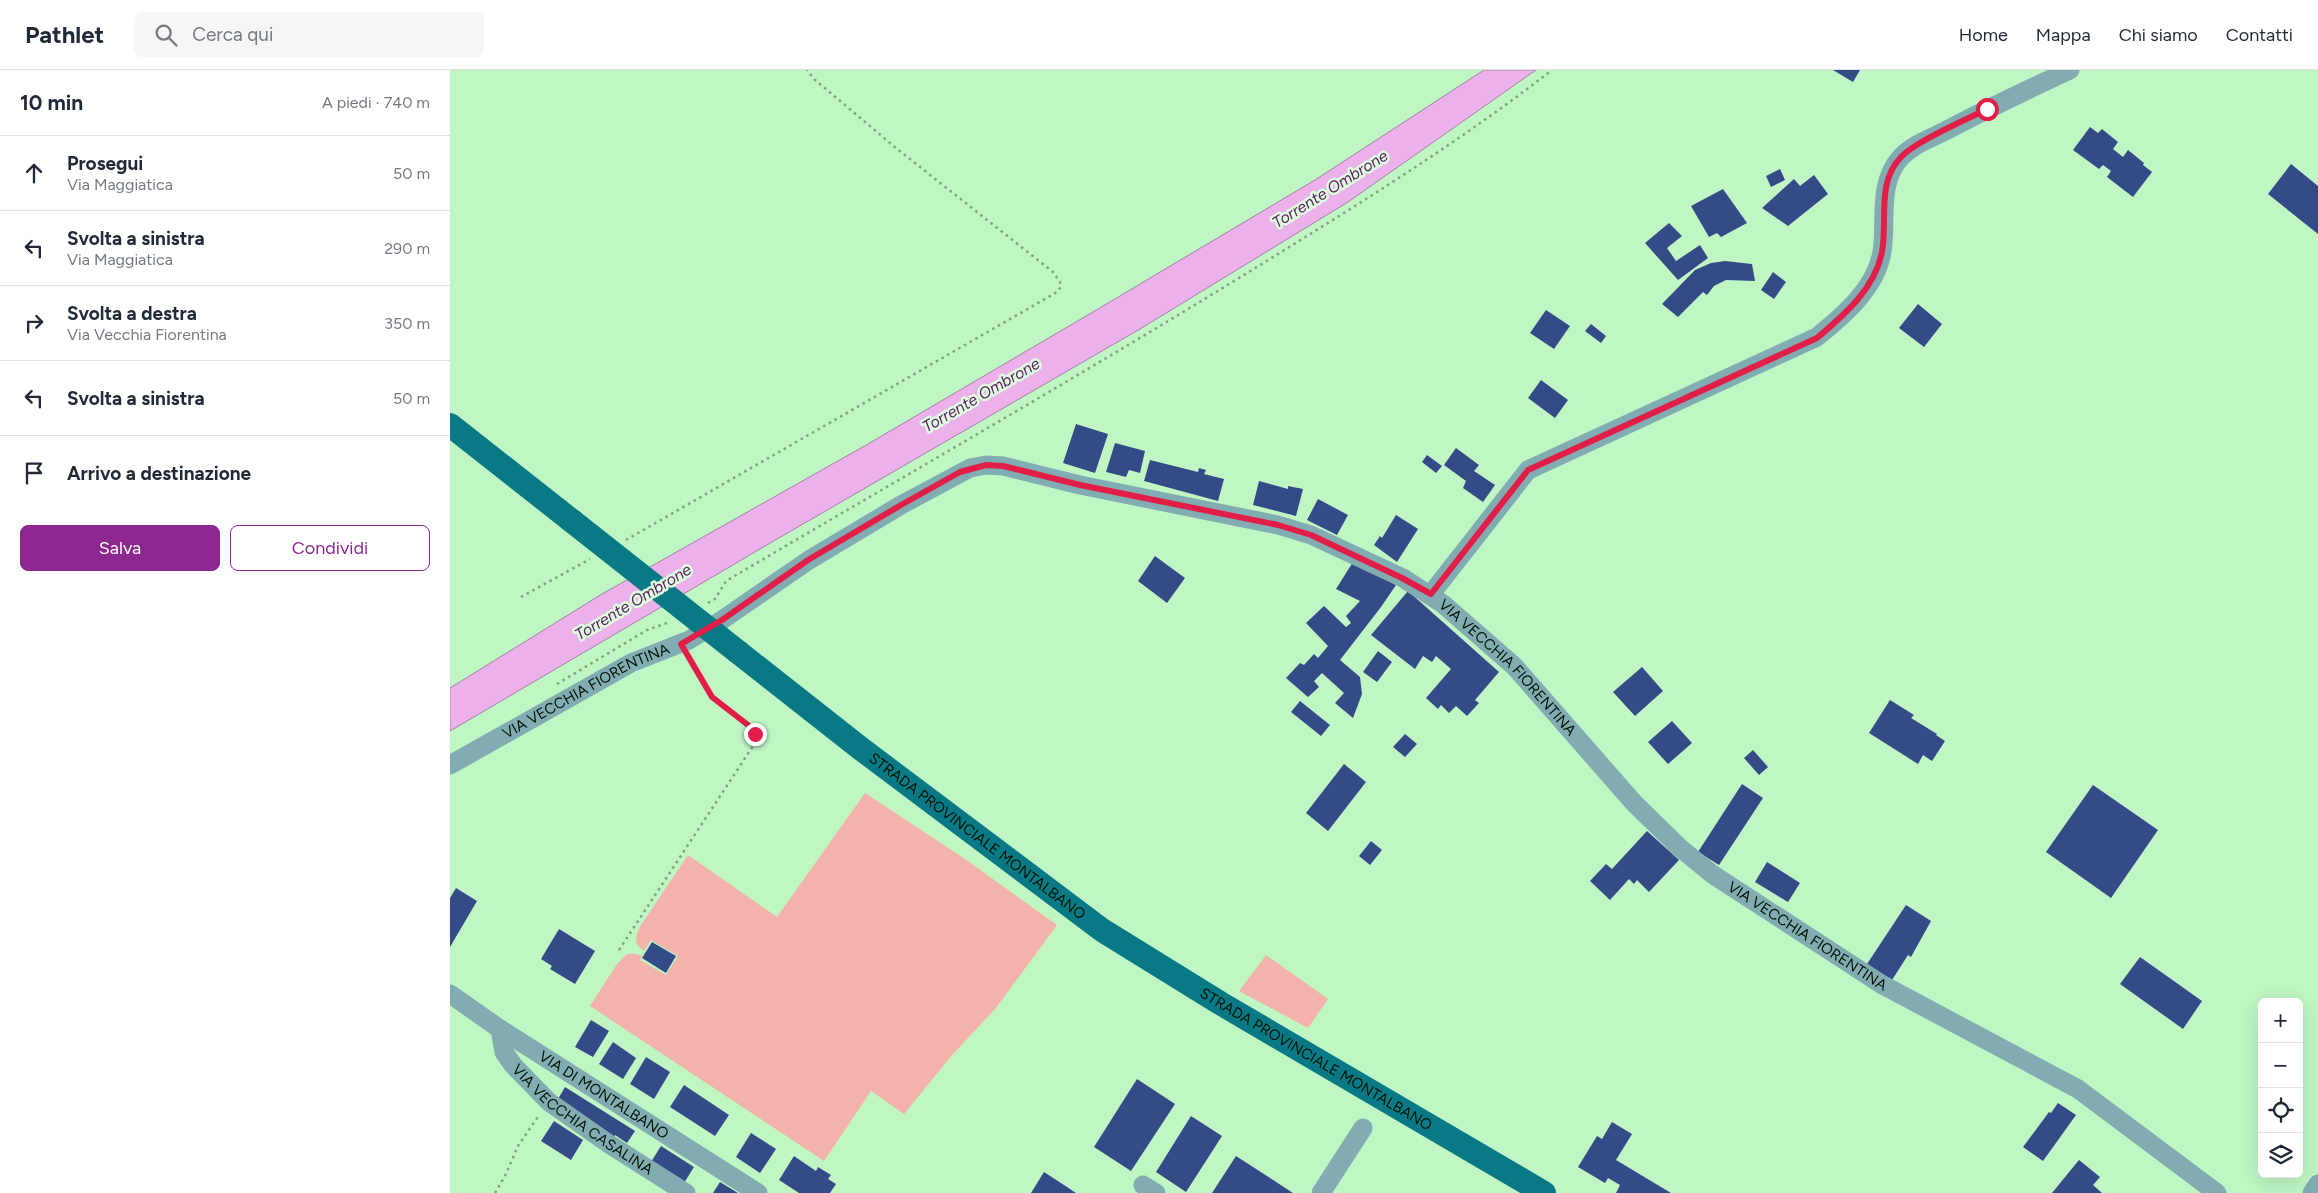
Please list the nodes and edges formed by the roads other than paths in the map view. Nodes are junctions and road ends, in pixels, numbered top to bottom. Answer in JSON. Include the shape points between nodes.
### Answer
{"nodes":[{"id":1,"x":2070,"y":70,"type":"edge"},
{"id":2,"x":450,"y":425,"type":"edge"},
{"id":3,"x":1431,"y":594,"type":"junction"},
{"id":4,"x":450,"y":765,"type":"edge"},
{"id":5,"x":450,"y":994,"type":"edge"},
{"id":6,"x":500,"y":1029,"type":"junction"},
{"id":7,"x":1363,"y":1128,"type":"dead end"},
{"id":8,"x":2318,"y":1184,"type":"edge"},
{"id":9,"x":686,"y":1193,"type":"edge"},
{"id":10,"x":758,"y":1193,"type":"edge"},
{"id":11,"x":1321,"y":1193,"type":"edge"},
{"id":12,"x":1544,"y":1193,"type":"edge"},
{"id":13,"x":2217,"y":1193,"type":"edge"},
{"id":14,"x":2312,"y":1193,"type":"edge"}],
"edges":[{"from":1,"to":3,"type":"street","via":[[1978,114],[1901,157],[1886,187],[1882,253],[1868,287],[1817,338],[1528,470]]},
{"from":2,"to":12,"type":"main road","name":"STRADA PROVINCIALE MONTALBANO","bridge":true,"via":[[860,748],[1102,930]]},
{"from":3,"to":4,"type":"street","name":"VIA VECCHIA FIORENTINA","via":[[1311,535],[1278,525],[986,465],[960,472],[901,505],[808,560],[722,620],[681,644],[631,663]]},
{"from":3,"to":13,"type":"street","name":"VIA VECCHIA FIORENTINA","via":[[1514,666],[1634,803],[1678,847],[1712,874],[1881,984],[2078,1089]]},
{"from":5,"to":6,"type":"street","name":"VIA DI MONTALBANO"},
{"from":6,"to":9,"type":"street","name":"VIA VECCHIA CASALINA","via":[[504,1052],[549,1102]]},
{"from":6,"to":10,"type":"street","name":"VIA DI MONTALBANO"},
{"from":7,"to":11,"type":"street"},
{"from":8,"to":14,"type":"street"}]}
